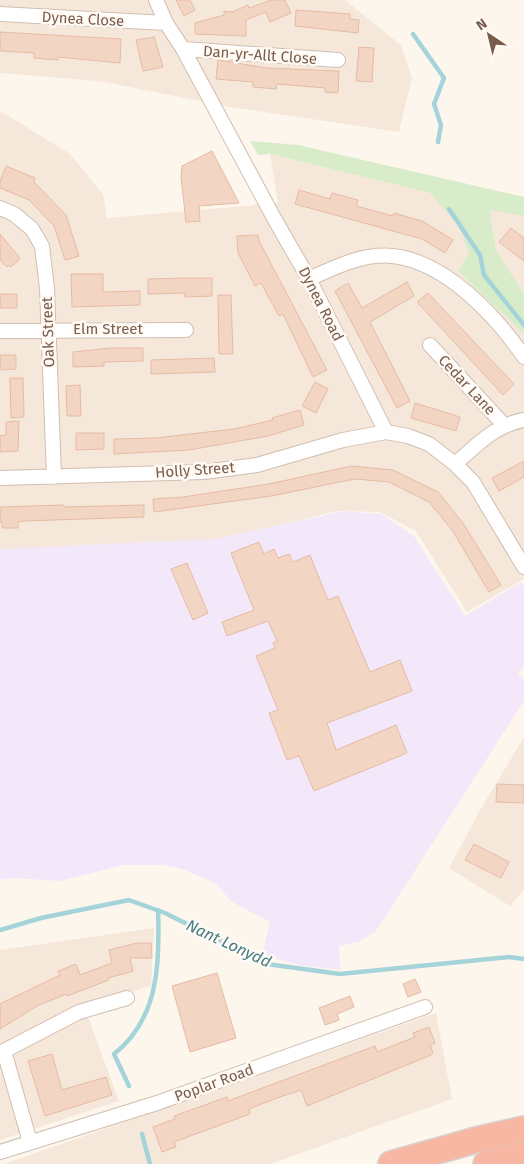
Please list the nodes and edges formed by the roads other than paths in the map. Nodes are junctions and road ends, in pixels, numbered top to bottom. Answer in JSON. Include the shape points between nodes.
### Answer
{"nodes":[{"id":1,"x":156,"y":0,"type":"edge"},
{"id":2,"x":0,"y":14,"type":"edge"},
{"id":3,"x":166,"y":23,"type":"junction"},
{"id":4,"x":183,"y":49,"type":"junction"},
{"id":5,"x":338,"y":60,"type":"dead end"},
{"id":6,"x":0,"y":208,"type":"edge"},
{"id":7,"x":309,"y":279,"type":"junction"},
{"id":8,"x":47,"y":329,"type":"junction"},
{"id":9,"x":186,"y":330,"type":"dead end"},
{"id":10,"x":0,"y":331,"type":"edge"},
{"id":11,"x":430,"y":345,"type":"dead end"},
{"id":12,"x":524,"y":357,"type":"edge"},
{"id":13,"x":524,"y":420,"type":"edge"},
{"id":14,"x":504,"y":426,"type":"junction"},
{"id":15,"x":386,"y":432,"type":"junction"},
{"id":16,"x":456,"y":464,"type":"junction"},
{"id":17,"x":54,"y":477,"type":"junction"},
{"id":18,"x":0,"y":478,"type":"edge"},
{"id":19,"x":524,"y":567,"type":"edge"},
{"id":20,"x":128,"y":998,"type":"dead end"},
{"id":21,"x":426,"y":1007,"type":"dead end"},
{"id":22,"x":2,"y":1052,"type":"edge"},
{"id":23,"x":524,"y":1129,"type":"edge"},
{"id":24,"x":30,"y":1142,"type":"junction"},
{"id":25,"x":0,"y":1152,"type":"edge"},
{"id":26,"x":524,"y":1155,"type":"edge"},
{"id":27,"x":391,"y":1164,"type":"edge"},
{"id":28,"x":486,"y":1164,"type":"edge"}],
"edges":[{"from":1,"to":3,"type":"street","name":"Dynea Road"},
{"from":2,"to":3,"type":"street","name":"Dynea Close"},
{"from":3,"to":4,"type":"street","name":"Dynea Road"},
{"from":4,"to":5,"type":"street","name":"Dan-yr-Allt Close"},
{"from":4,"to":7,"type":"street","name":"Dynea Road"},
{"from":6,"to":8,"type":"street","name":"Oak Street","via":[[14,214],[32,229],[42,246],[46,270]]},
{"from":7,"to":12,"type":"street","via":[[341,264],[368,258],[393,256],[417,263],[462,288]]},
{"from":7,"to":15,"type":"street","name":"Dynea Road"},
{"from":8,"to":9,"type":"street","name":"Elm Street"},
{"from":8,"to":10,"type":"street","name":"Elm Street"},
{"from":8,"to":17,"type":"street","name":"Oak Street"},
{"from":11,"to":14,"type":"street","name":"Cedar Lane"},
{"from":13,"to":14,"type":"street"},
{"from":14,"to":16,"type":"street","via":[[490,432]]},
{"from":15,"to":16,"type":"street","via":[[429,444]]},
{"from":15,"to":17,"type":"street","name":"Holly Street","via":[[343,440],[257,464],[204,472]]},
{"from":16,"to":19,"type":"street","via":[[473,482]]},
{"from":17,"to":18,"type":"street","name":"Holly Street"},
{"from":20,"to":22,"type":"street","via":[[79,1012]]},
{"from":21,"to":24,"type":"street","name":"Poplar Road","via":[[157,1103]]},
{"from":22,"to":24,"type":"street"},
{"from":23,"to":27,"type":"highway"},
{"from":24,"to":25,"type":"street","name":"Poplar Road"},
{"from":26,"to":28,"type":"highway"}]}
